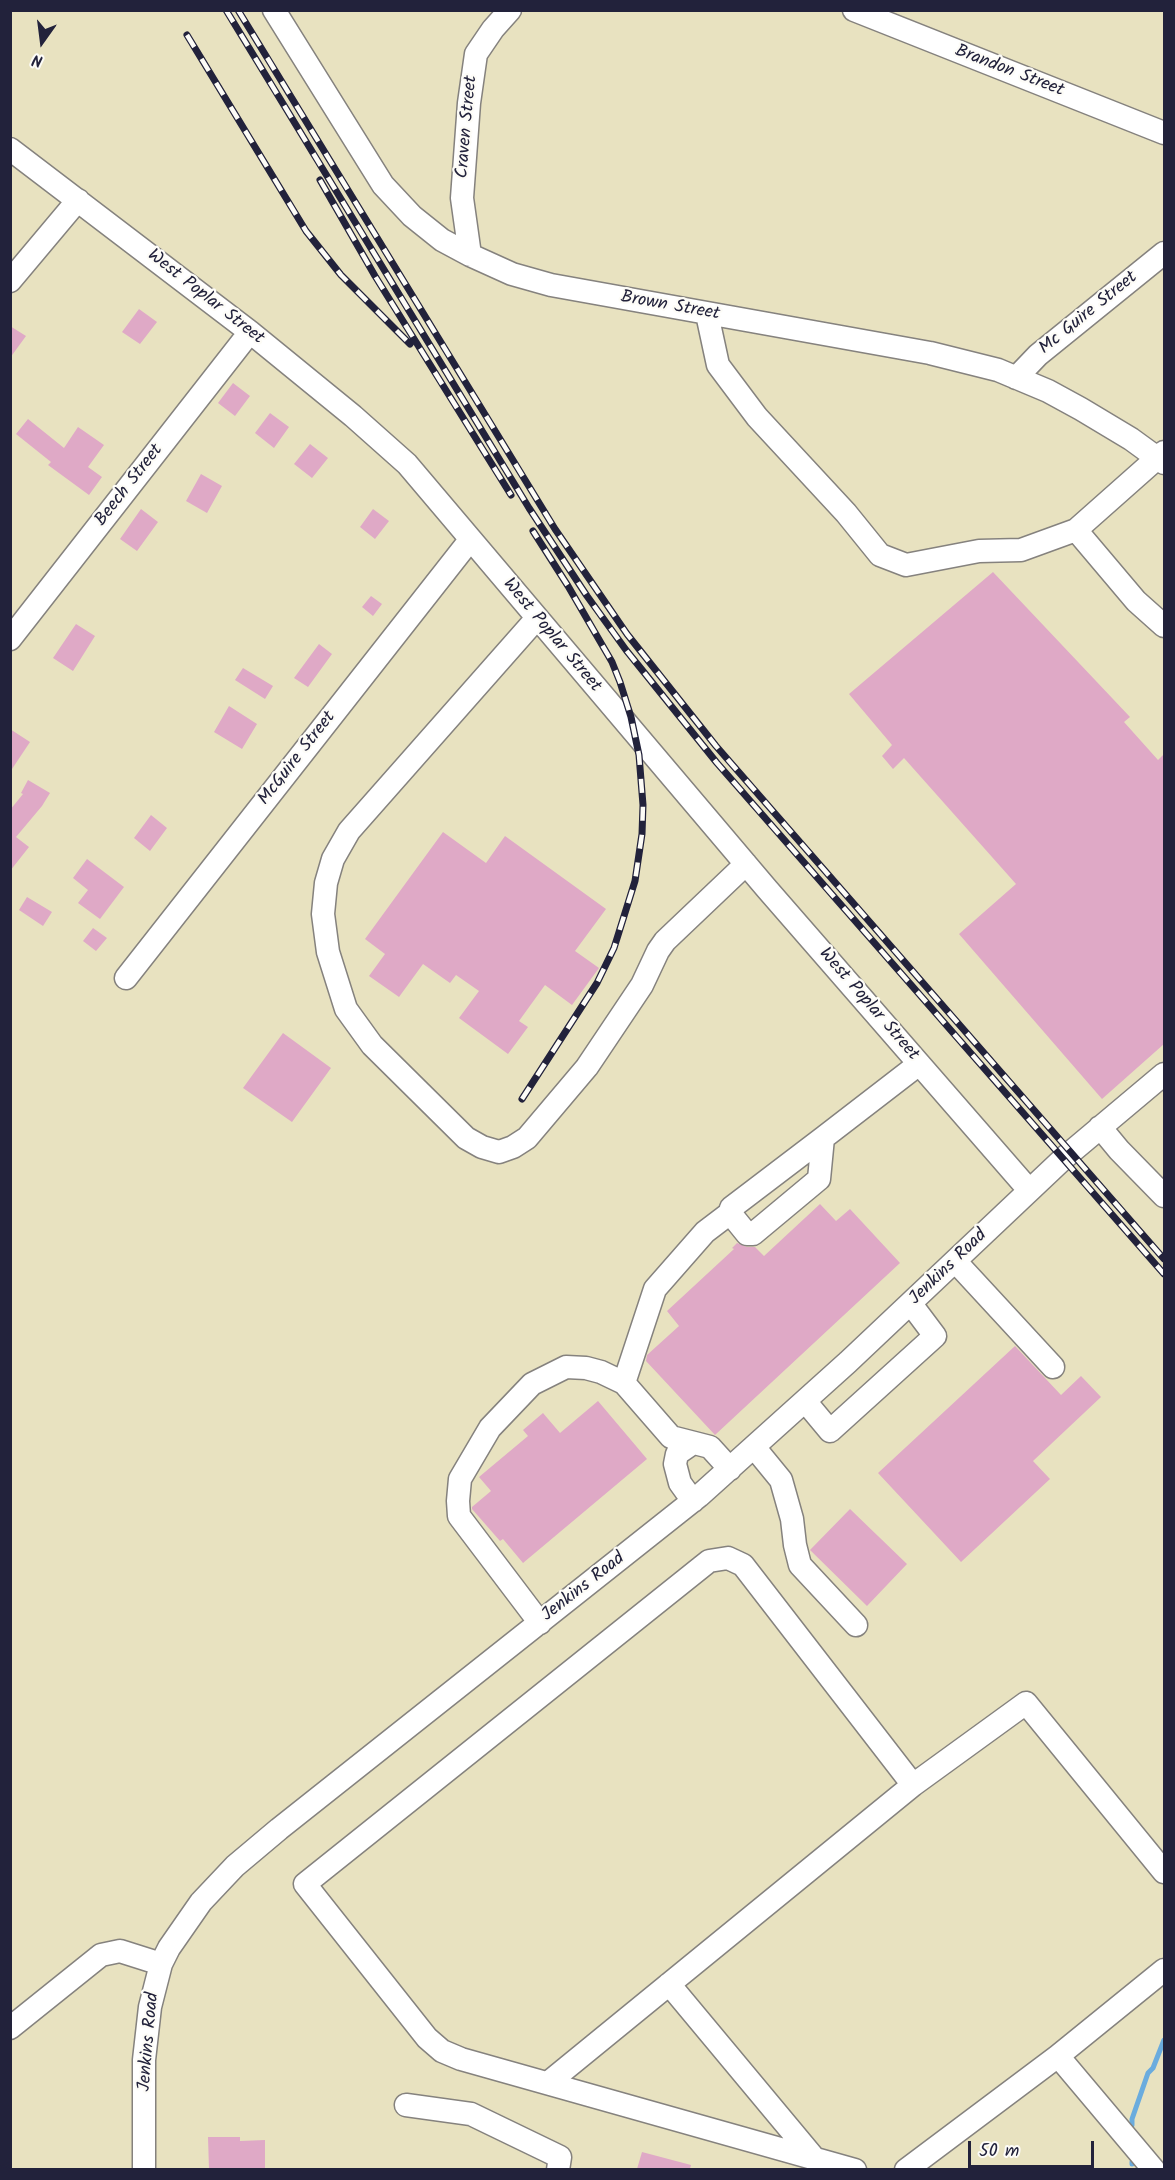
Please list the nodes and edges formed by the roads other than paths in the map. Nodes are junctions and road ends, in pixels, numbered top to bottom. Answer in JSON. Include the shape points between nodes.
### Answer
{"nodes":[{"id":1,"x":274,"y":10,"type":"edge"},
{"id":2,"x":510,"y":10,"type":"edge"},
{"id":3,"x":854,"y":10,"type":"edge"},
{"id":4,"x":1164,"y":133,"type":"edge"},
{"id":5,"x":10,"y":149,"type":"edge"},
{"id":6,"x":78,"y":200,"type":"junction"},
{"id":7,"x":1164,"y":253,"type":"edge"},
{"id":8,"x":470,"y":255,"type":"junction"},
{"id":9,"x":10,"y":281,"type":"edge"},
{"id":10,"x":707,"y":314,"type":"junction"},
{"id":11,"x":250,"y":332,"type":"junction"},
{"id":12,"x":1016,"y":378,"type":"junction"},
{"id":13,"x":1162,"y":457,"type":"edge"},
{"id":14,"x":1076,"y":530,"type":"junction"},
{"id":15,"x":470,"y":540,"type":"junction"},
{"id":16,"x":537,"y":618,"type":"junction"},
{"id":17,"x":1164,"y":626,"type":"edge"},
{"id":18,"x":10,"y":639,"type":"edge"},
{"id":19,"x":746,"y":864,"type":"junction"},
{"id":20,"x":126,"y":978,"type":"dead end"},
{"id":21,"x":919,"y":1064,"type":"junction"},
{"id":22,"x":1164,"y":1074,"type":"edge"},
{"id":23,"x":1101,"y":1127,"type":"junction"},
{"id":24,"x":823,"y":1138,"type":"junction"},
{"id":25,"x":1029,"y":1190,"type":"junction"},
{"id":26,"x":1164,"y":1196,"type":"edge"},
{"id":27,"x":730,"y":1213,"type":"junction"},
{"id":28,"x":956,"y":1262,"type":"junction"},
{"id":29,"x":911,"y":1304,"type":"junction"},
{"id":30,"x":1053,"y":1367,"type":"dead end"},
{"id":31,"x":624,"y":1383,"type":"junction"},
{"id":32,"x":805,"y":1401,"type":"junction"},
{"id":33,"x":693,"y":1443,"type":"junction"},
{"id":34,"x":754,"y":1447,"type":"junction"},
{"id":35,"x":730,"y":1469,"type":"junction"},
{"id":36,"x":693,"y":1500,"type":"junction"},
{"id":37,"x":540,"y":1623,"type":"junction"},
{"id":38,"x":856,"y":1625,"type":"dead end"},
{"id":39,"x":913,"y":1785,"type":"junction"},
{"id":40,"x":1164,"y":1872,"type":"edge"},
{"id":41,"x":161,"y":1964,"type":"junction"},
{"id":42,"x":1164,"y":1970,"type":"edge"},
{"id":43,"x":669,"y":1984,"type":"junction"},
{"id":44,"x":10,"y":2028,"type":"edge"},
{"id":45,"x":1058,"y":2056,"type":"junction"},
{"id":46,"x":548,"y":2083,"type":"junction"},
{"id":47,"x":406,"y":2105,"type":"dead end"},
{"id":48,"x":814,"y":2158,"type":"junction"},
{"id":49,"x":1145,"y":2166,"type":"edge"},
{"id":50,"x":144,"y":2169,"type":"edge"},
{"id":51,"x":558,"y":2169,"type":"edge"},
{"id":52,"x":855,"y":2169,"type":"edge"},
{"id":53,"x":906,"y":2169,"type":"edge"}],
"edges":[{"from":1,"to":8,"type":"street","name":"Brown Street","via":[[383,185],[412,216],[442,240]]},
{"from":2,"to":8,"type":"street","name":"Craven Street","via":[[476,54],[462,198]]},
{"from":3,"to":4,"type":"street","name":"Brandon Street"},
{"from":5,"to":6,"type":"street","name":"West Poplar Street"},
{"from":6,"to":9,"type":"street"},
{"from":6,"to":11,"type":"street","name":"West Poplar Street"},
{"from":7,"to":12,"type":"street","name":"Mc Guire Street","via":[[1038,355]]},
{"from":8,"to":10,"type":"street","name":"Brown Street","via":[[512,274],[551,285]]},
{"from":10,"to":12,"type":"street","name":"Brown Street","via":[[930,353]]},
{"from":10,"to":14,"type":"street","via":[[718,364],[757,417],[880,555],[906,565],[979,551],[1021,550]]},
{"from":11,"to":15,"type":"street","name":"West Poplar Street","via":[[407,464]]},
{"from":11,"to":18,"type":"street","name":"Beech Street"},
{"from":12,"to":13,"type":"street","name":"Brown Street","via":[[1081,409]]},
{"from":13,"to":14,"type":"street"},
{"from":14,"to":17,"type":"street","via":[[1136,601]]},
{"from":15,"to":16,"type":"street","name":"West Poplar Street"},
{"from":15,"to":20,"type":"street","name":"McGuire Street"},
{"from":16,"to":19,"type":"street","name":"West Poplar Street"},
{"from":16,"to":19,"type":"street","via":[[349,831],[333,860],[323,914],[328,952],[346,1009],[372,1045],[466,1138],[499,1152],[513,1147],[527,1138],[587,1067],[642,985],[665,941]]},
{"from":19,"to":21,"type":"street","name":"West Poplar Street"},
{"from":21,"to":24,"type":"street"},
{"from":21,"to":25,"type":"street","name":"West Poplar Street"},
{"from":22,"to":23,"type":"street","name":"Jenkins Road"},
{"from":23,"to":25,"type":"street","name":"Jenkins Road"},
{"from":23,"to":26,"type":"street"},
{"from":24,"to":27,"type":"street","via":[[731,1208]]},
{"from":24,"to":27,"type":"street","via":[[819,1179],[753,1234],[747,1233]]},
{"from":25,"to":28,"type":"street","name":"Jenkins Road"},
{"from":27,"to":31,"type":"street","via":[[705,1232],[655,1289]]},
{"from":28,"to":29,"type":"street","name":"Jenkins Road"},
{"from":28,"to":30,"type":"street"},
{"from":29,"to":32,"type":"street","name":"Jenkins Road"},
{"from":29,"to":32,"type":"street","via":[[935,1336],[830,1431]]},
{"from":31,"to":33,"type":"street","via":[[671,1437]]},
{"from":31,"to":37,"type":"street","via":[[601,1372],[566,1367],[532,1384],[490,1428],[460,1479],[459,1516]]},
{"from":32,"to":34,"type":"street","name":"Jenkins Road"},
{"from":33,"to":35,"type":"street","via":[[710,1447]]},
{"from":33,"to":36,"type":"street","via":[[678,1454],[675,1464],[680,1483]]},
{"from":34,"to":35,"type":"street","name":"Jenkins Road"},
{"from":34,"to":38,"type":"street","via":[[781,1480],[800,1565]]},
{"from":35,"to":36,"type":"street","name":"Jenkins Road"},
{"from":36,"to":37,"type":"street","name":"Jenkins Road"},
{"from":37,"to":41,"type":"street","name":"Jenkins Road","via":[[254,1849],[201,1902]]},
{"from":39,"to":40,"type":"street","via":[[1026,1703]]},
{"from":39,"to":43,"type":"street"},
{"from":39,"to":46,"type":"street","via":[[743,1566],[728,1558],[709,1562],[305,1884],[427,2038],[442,2051]]},
{"from":41,"to":44,"type":"street","via":[[120,1951],[101,1955]]},
{"from":41,"to":50,"type":"street","name":"Jenkins Road","via":[[150,2007],[144,2060]]},
{"from":42,"to":45,"type":"street"},
{"from":43,"to":46,"type":"street"},
{"from":43,"to":48,"type":"street"},
{"from":45,"to":49,"type":"street"},
{"from":45,"to":53,"type":"street"},
{"from":46,"to":48,"type":"street"},
{"from":47,"to":51,"type":"street","via":[[471,2114],[560,2157]]},
{"from":48,"to":52,"type":"street"}]}
